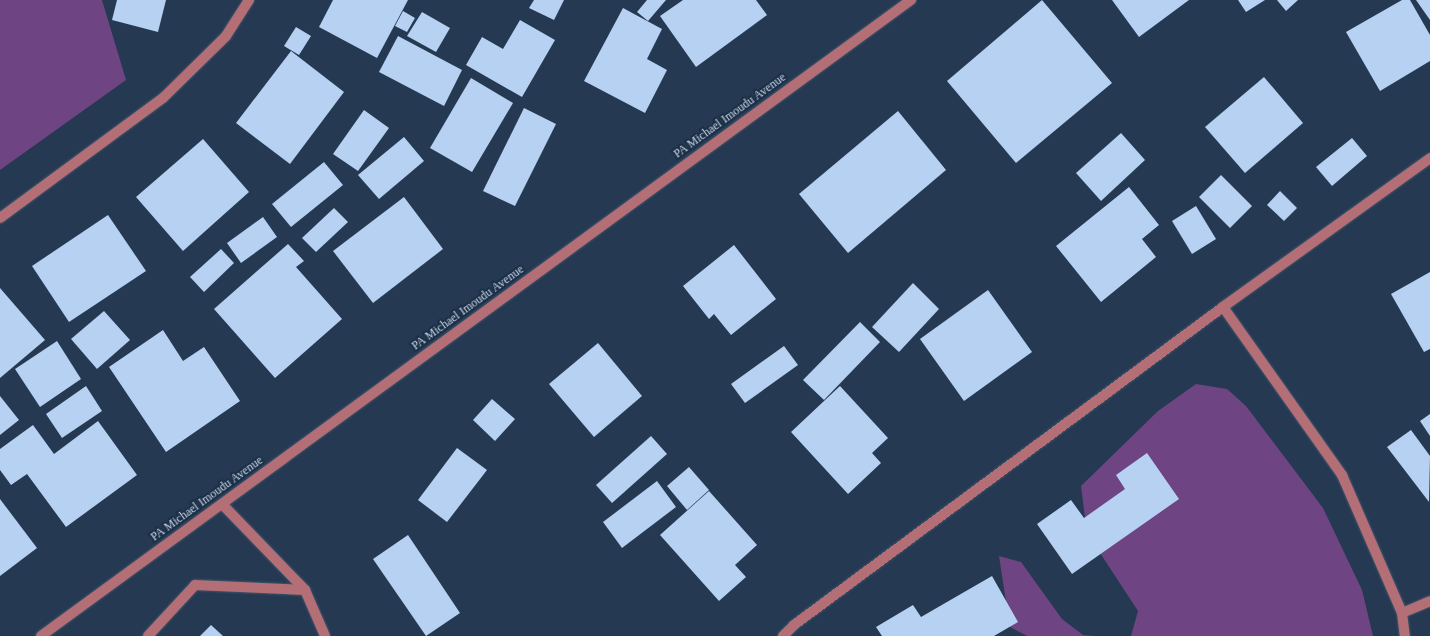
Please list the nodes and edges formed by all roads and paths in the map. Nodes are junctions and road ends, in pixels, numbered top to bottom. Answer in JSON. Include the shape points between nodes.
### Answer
{"nodes":[{"id":1,"x":249,"y":0,"type":"edge"},
{"id":2,"x":911,"y":0,"type":"edge"},
{"id":3,"x":1430,"y":158,"type":"edge"},
{"id":4,"x":0,"y":218,"type":"edge"},
{"id":5,"x":1223,"y":307,"type":"junction"},
{"id":6,"x":222,"y":504,"type":"junction"},
{"id":7,"x":305,"y":590,"type":"junction"},
{"id":8,"x":1430,"y":600,"type":"edge"},
{"id":9,"x":1402,"y":613,"type":"junction"},
{"id":10,"x":41,"y":636,"type":"edge"},
{"id":11,"x":148,"y":636,"type":"edge"},
{"id":12,"x":325,"y":636,"type":"edge"},
{"id":13,"x":783,"y":636,"type":"edge"},
{"id":14,"x":1405,"y":636,"type":"edge"}],
"edges":[{"from":1,"to":4,"type":"street","via":[[226,36],[163,98]]},
{"from":2,"to":6,"type":"street","name":"PA Michael Imoudu Avenue"},
{"from":3,"to":5,"type":"street"},
{"from":5,"to":9,"type":"street","via":[[1342,475]]},
{"from":5,"to":13,"type":"street","via":[[794,624]]},
{"from":6,"to":7,"type":"street"},
{"from":6,"to":10,"type":"street","name":"PA Michael Imoudu Avenue"},
{"from":7,"to":11,"type":"street","via":[[195,585]]},
{"from":7,"to":12,"type":"street"},
{"from":8,"to":9,"type":"street"},
{"from":9,"to":14,"type":"street"}]}
